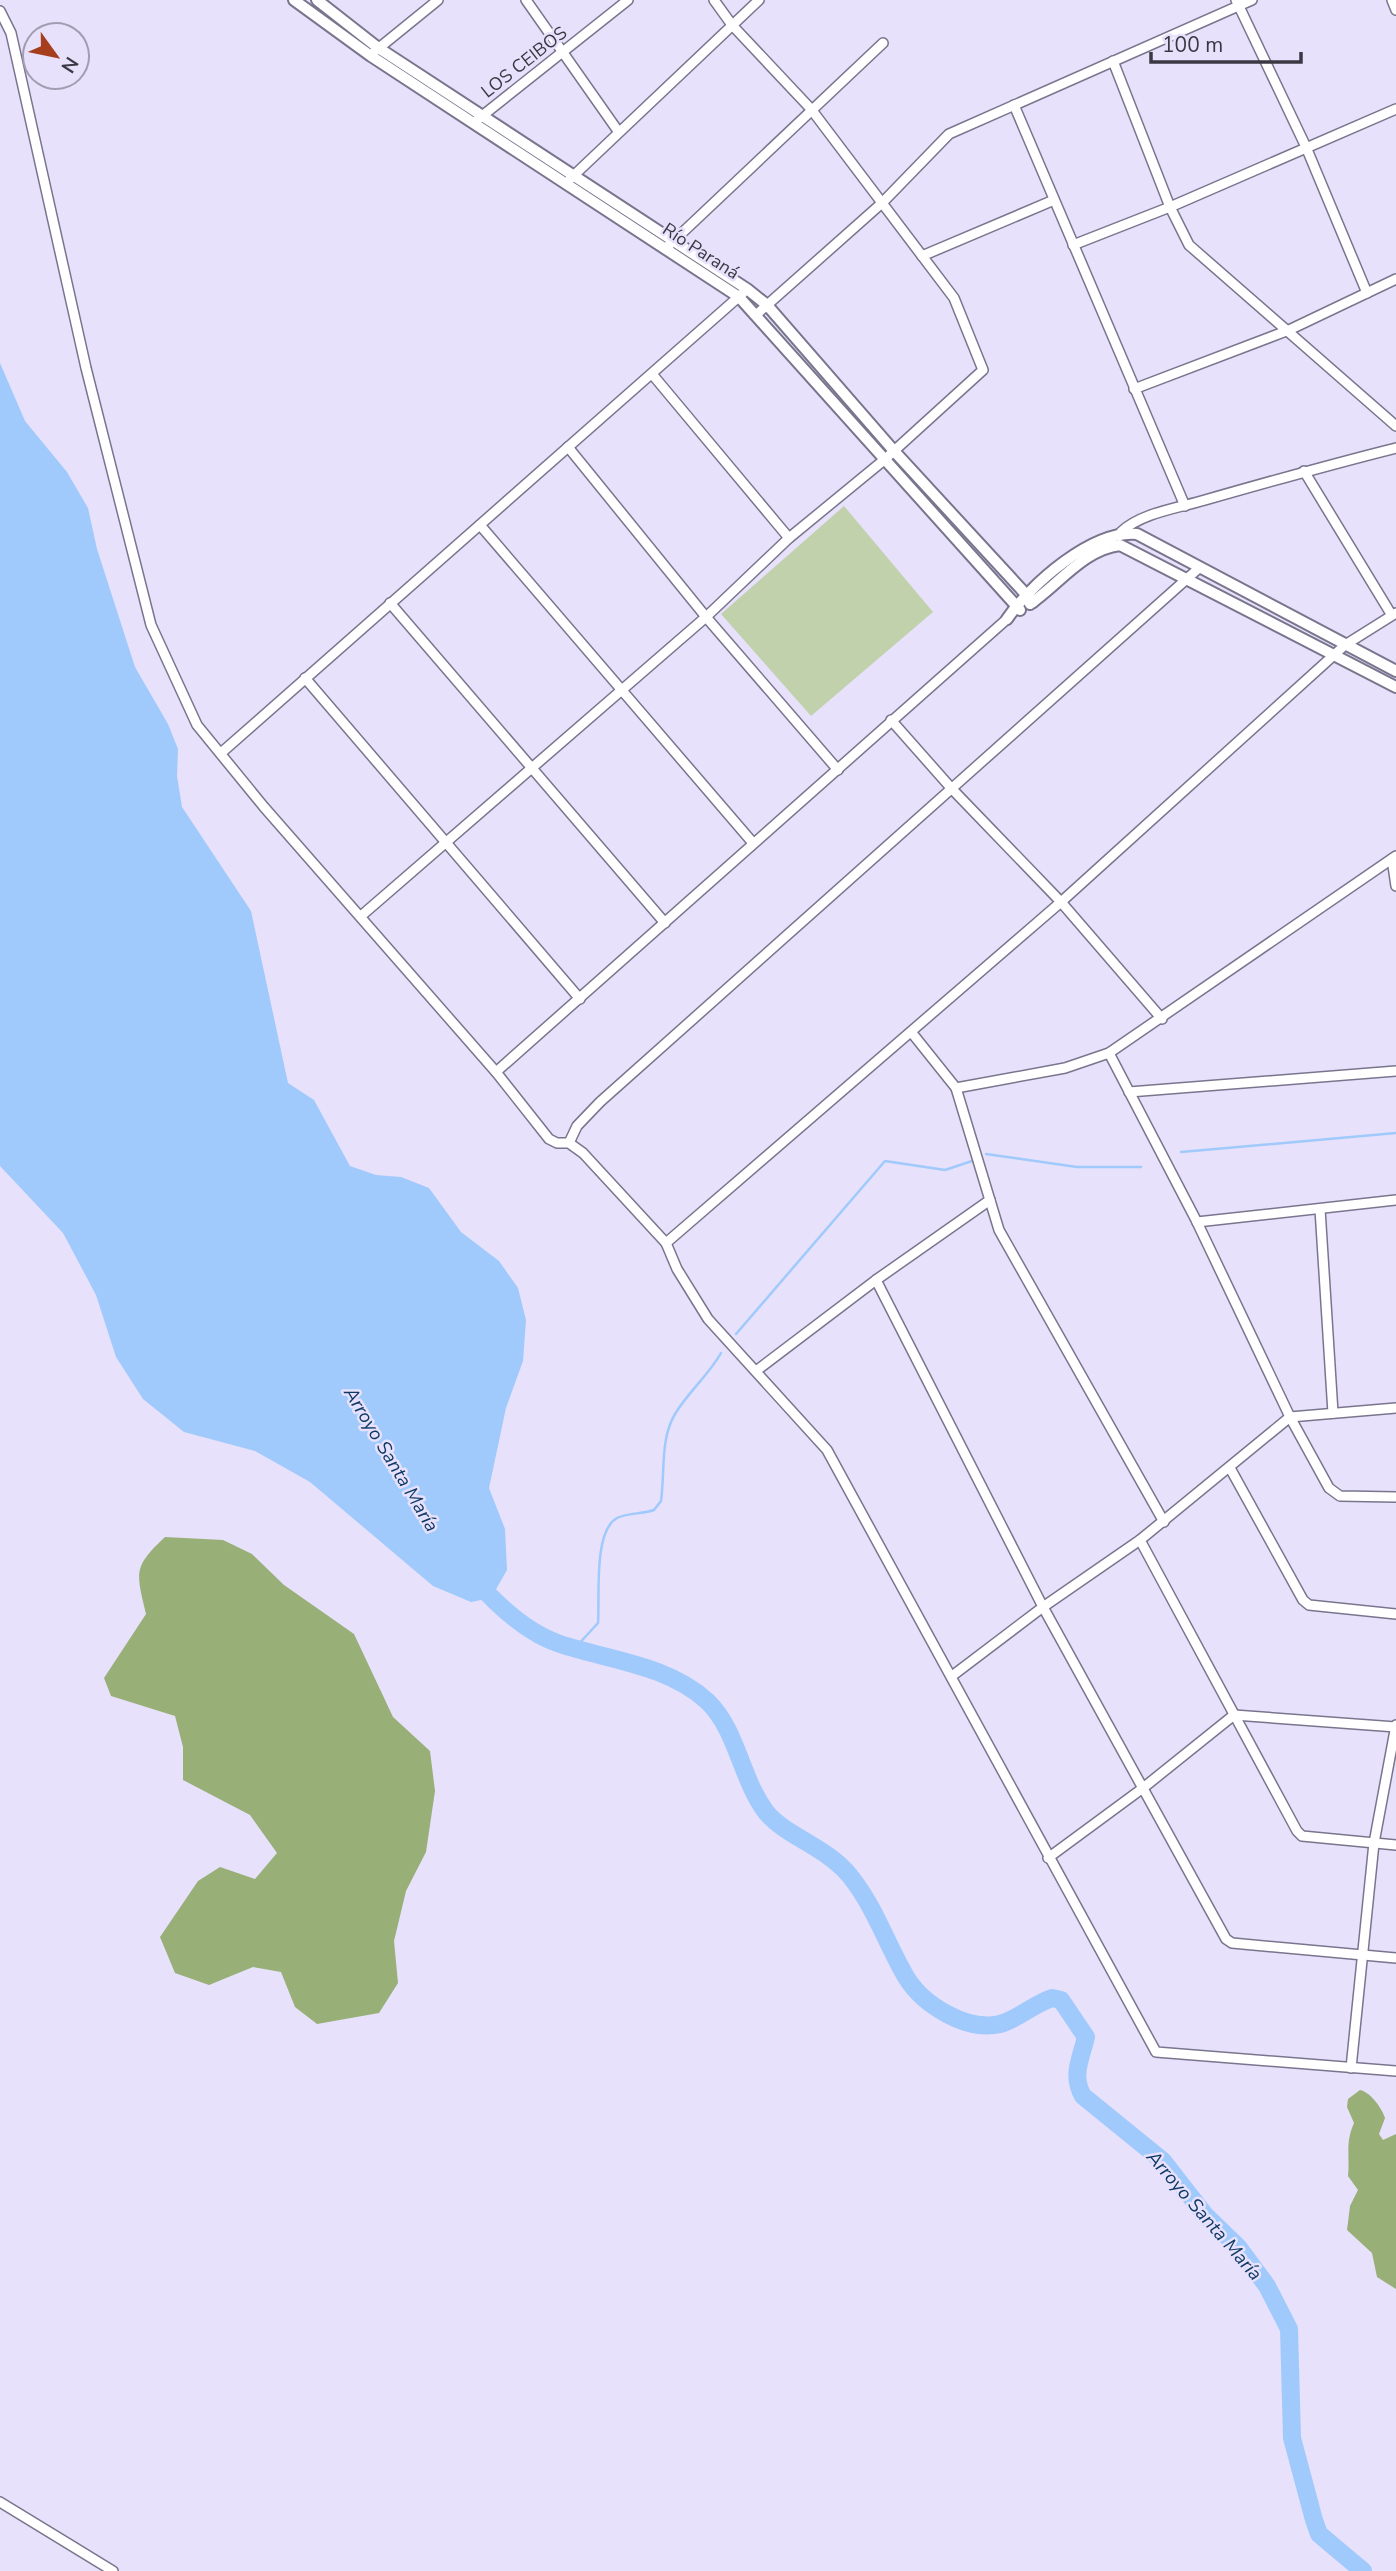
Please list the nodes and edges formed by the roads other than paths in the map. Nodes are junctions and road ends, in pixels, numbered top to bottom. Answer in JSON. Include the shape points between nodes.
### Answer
{"nodes":[{"id":1,"x":294,"y":0,"type":"edge"},
{"id":2,"x":317,"y":0,"type":"edge"},
{"id":3,"x":438,"y":0,"type":"edge"},
{"id":4,"x":526,"y":0,"type":"edge"},
{"id":5,"x":628,"y":0,"type":"edge"},
{"id":6,"x":714,"y":0,"type":"edge"},
{"id":7,"x":759,"y":0,"type":"edge"},
{"id":8,"x":1252,"y":0,"type":"edge"},
{"id":9,"x":1392,"y":0,"type":"edge"},
{"id":10,"x":1238,"y":3,"type":"edge"},
{"id":11,"x":1396,"y":10,"type":"edge"},
{"id":12,"x":0,"y":11,"type":"edge"},
{"id":13,"x":732,"y":25,"type":"junction"},
{"id":14,"x":883,"y":43,"type":"dead end"},
{"id":15,"x":374,"y":52,"type":"junction"},
{"id":16,"x":562,"y":52,"type":"junction"},
{"id":17,"x":1114,"y":61,"type":"junction"},
{"id":18,"x":1014,"y":105,"type":"junction"},
{"id":19,"x":811,"y":109,"type":"junction"},
{"id":20,"x":1396,"y":109,"type":"edge"},
{"id":21,"x":477,"y":120,"type":"junction"},
{"id":22,"x":618,"y":131,"type":"junction"},
{"id":23,"x":1306,"y":147,"type":"junction"},
{"id":24,"x":573,"y":174,"type":"junction"},
{"id":25,"x":566,"y":184,"type":"junction"},
{"id":26,"x":1054,"y":200,"type":"junction"},
{"id":27,"x":882,"y":203,"type":"junction"},
{"id":28,"x":1170,"y":207,"type":"junction"},
{"id":29,"x":669,"y":245,"type":"junction"},
{"id":30,"x":1073,"y":245,"type":"junction"},
{"id":31,"x":922,"y":256,"type":"junction"},
{"id":32,"x":1396,"y":279,"type":"edge"},
{"id":33,"x":743,"y":293,"type":"junction"},
{"id":34,"x":1367,"y":293,"type":"junction"},
{"id":35,"x":767,"y":305,"type":"junction"},
{"id":36,"x":757,"y":314,"type":"junction"},
{"id":37,"x":1289,"y":330,"type":"junction"},
{"id":38,"x":652,"y":374,"type":"junction"},
{"id":39,"x":1134,"y":389,"type":"junction"},
{"id":40,"x":1396,"y":426,"type":"edge"},
{"id":41,"x":568,"y":447,"type":"junction"},
{"id":42,"x":1396,"y":448,"type":"edge"},
{"id":43,"x":894,"y":451,"type":"junction"},
{"id":44,"x":884,"y":460,"type":"junction"},
{"id":45,"x":1304,"y":471,"type":"junction"},
{"id":46,"x":1185,"y":506,"type":"junction"},
{"id":47,"x":480,"y":524,"type":"junction"},
{"id":48,"x":1121,"y":532,"type":"junction"},
{"id":49,"x":789,"y":538,"type":"junction"},
{"id":50,"x":1199,"y":568,"type":"junction"},
{"id":51,"x":1187,"y":579,"type":"junction"},
{"id":52,"x":1029,"y":598,"type":"junction"},
{"id":53,"x":390,"y":603,"type":"junction"},
{"id":54,"x":1018,"y":608,"type":"junction"},
{"id":55,"x":1394,"y":613,"type":"edge"},
{"id":56,"x":706,"y":617,"type":"junction"},
{"id":57,"x":1007,"y":619,"type":"joint"},
{"id":58,"x":1345,"y":645,"type":"junction"},
{"id":59,"x":1334,"y":655,"type":"junction"},
{"id":60,"x":1396,"y":671,"type":"edge"},
{"id":61,"x":305,"y":678,"type":"junction"},
{"id":62,"x":1396,"y":687,"type":"edge"},
{"id":63,"x":621,"y":691,"type":"junction"},
{"id":64,"x":891,"y":720,"type":"junction"},
{"id":65,"x":220,"y":753,"type":"junction"},
{"id":66,"x":533,"y":768,"type":"junction"},
{"id":67,"x":838,"y":769,"type":"junction"},
{"id":68,"x":952,"y":789,"type":"junction"},
{"id":69,"x":447,"y":843,"type":"junction"},
{"id":70,"x":754,"y":843,"type":"junction"},
{"id":71,"x":1394,"y":858,"type":"edge"},
{"id":72,"x":1396,"y":886,"type":"edge"},
{"id":73,"x":1062,"y":902,"type":"junction"},
{"id":74,"x":361,"y":916,"type":"junction"},
{"id":75,"x":665,"y":923,"type":"junction"},
{"id":76,"x":580,"y":999,"type":"junction"},
{"id":77,"x":1162,"y":1019,"type":"junction"},
{"id":78,"x":912,"y":1033,"type":"junction"},
{"id":79,"x":1109,"y":1053,"type":"junction"},
{"id":80,"x":1396,"y":1071,"type":"edge"},
{"id":81,"x":496,"y":1072,"type":"junction"},
{"id":82,"x":956,"y":1088,"type":"junction"},
{"id":83,"x":1129,"y":1093,"type":"junction"},
{"id":84,"x":569,"y":1143,"type":"junction"},
{"id":85,"x":990,"y":1200,"type":"junction"},
{"id":86,"x":1396,"y":1200,"type":"edge"},
{"id":87,"x":1320,"y":1209,"type":"junction"},
{"id":88,"x":1197,"y":1222,"type":"junction"},
{"id":89,"x":666,"y":1243,"type":"junction"},
{"id":90,"x":876,"y":1280,"type":"junction"},
{"id":91,"x":756,"y":1371,"type":"junction"},
{"id":92,"x":1396,"y":1408,"type":"edge"},
{"id":93,"x":1333,"y":1413,"type":"junction"},
{"id":94,"x":1290,"y":1417,"type":"junction"},
{"id":95,"x":1230,"y":1468,"type":"junction"},
{"id":96,"x":1396,"y":1497,"type":"edge"},
{"id":97,"x":1164,"y":1522,"type":"junction"},
{"id":98,"x":1140,"y":1540,"type":"junction"},
{"id":99,"x":1043,"y":1607,"type":"junction"},
{"id":100,"x":1396,"y":1614,"type":"edge"},
{"id":101,"x":952,"y":1676,"type":"junction"},
{"id":102,"x":1234,"y":1715,"type":"junction"},
{"id":103,"x":1396,"y":1726,"type":"edge"},
{"id":104,"x":1143,"y":1788,"type":"junction"},
{"id":105,"x":1374,"y":1843,"type":"junction"},
{"id":106,"x":1396,"y":1845,"type":"edge"},
{"id":107,"x":1048,"y":1858,"type":"junction"},
{"id":108,"x":1360,"y":1953,"type":"junction"},
{"id":109,"x":1396,"y":1958,"type":"edge"},
{"id":110,"x":1351,"y":2068,"type":"junction"},
{"id":111,"x":1396,"y":2071,"type":"edge"},
{"id":112,"x":0,"y":2502,"type":"edge"},
{"id":113,"x":113,"y":2571,"type":"edge"}],
"edges":[{"from":1,"to":15,"type":"street","name":"Río Paraná"},
{"from":2,"to":15,"type":"street","name":"Río Paraná"},
{"from":3,"to":15,"type":"street"},
{"from":4,"to":16,"type":"street"},
{"from":5,"to":16,"type":"street","name":"LOS CEIBOS"},
{"from":6,"to":13,"type":"street"},
{"from":7,"to":13,"type":"street"},
{"from":8,"to":10,"type":"street"},
{"from":9,"to":11,"type":"street"},
{"from":10,"to":17,"type":"street"},
{"from":10,"to":23,"type":"street"},
{"from":12,"to":65,"type":"street","via":[[11,33],[83,354],[151,625],[197,725]]},
{"from":13,"to":19,"type":"street"},
{"from":13,"to":22,"type":"street"},
{"from":14,"to":19,"type":"street"},
{"from":15,"to":21,"type":"street","name":"Río Paraná"},
{"from":16,"to":21,"type":"street","name":"LOS CEIBOS"},
{"from":16,"to":22,"type":"street"},
{"from":17,"to":18,"type":"street"},
{"from":17,"to":28,"type":"street"},
{"from":18,"to":26,"type":"street"},
{"from":18,"to":27,"type":"street","via":[[948,134]]},
{"from":19,"to":27,"type":"street"},
{"from":19,"to":29,"type":"street"},
{"from":20,"to":23,"type":"street"},
{"from":21,"to":24,"type":"street","name":"Río Paraná"},
{"from":21,"to":25,"type":"street","name":"Río Paraná"},
{"from":22,"to":24,"type":"street"},
{"from":23,"to":28,"type":"street"},
{"from":23,"to":34,"type":"street"},
{"from":24,"to":25,"type":"street"},
{"from":24,"to":29,"type":"street","name":"Río Paraná"},
{"from":25,"to":29,"type":"street","name":"Río Paraná"},
{"from":26,"to":30,"type":"street"},
{"from":26,"to":31,"type":"street"},
{"from":27,"to":31,"type":"street"},
{"from":27,"to":35,"type":"street"},
{"from":28,"to":30,"type":"street"},
{"from":28,"to":37,"type":"street","via":[[1189,245]]},
{"from":29,"to":33,"type":"street","name":"Río Paraná"},
{"from":30,"to":39,"type":"street"},
{"from":31,"to":43,"type":"street","via":[[954,299],[983,370]]},
{"from":32,"to":34,"type":"street"},
{"from":33,"to":35,"type":"street","name":"Río Paraná"},
{"from":33,"to":36,"type":"street","name":"Río Paraná"},
{"from":33,"to":38,"type":"street"},
{"from":34,"to":37,"type":"street"},
{"from":35,"to":36,"type":"street"},
{"from":35,"to":43,"type":"street","name":"Río Paraná"},
{"from":36,"to":44,"type":"street","name":"Río Paraná"},
{"from":37,"to":39,"type":"street"},
{"from":37,"to":40,"type":"street"},
{"from":38,"to":41,"type":"street"},
{"from":38,"to":49,"type":"street"},
{"from":39,"to":46,"type":"street"},
{"from":41,"to":47,"type":"street"},
{"from":41,"to":56,"type":"street"},
{"from":42,"to":45,"type":"street"},
{"from":43,"to":44,"type":"street"},
{"from":43,"to":52,"type":"street","name":"Río Paraná"},
{"from":44,"to":49,"type":"street"},
{"from":44,"to":54,"type":"street","name":"Río Paraná"},
{"from":45,"to":46,"type":"street"},
{"from":45,"to":55,"type":"street"},
{"from":46,"to":48,"type":"street","via":[[1128,525]]},
{"from":47,"to":53,"type":"street"},
{"from":47,"to":63,"type":"street"},
{"from":48,"to":50,"type":"street","via":[[1137,534]]},
{"from":48,"to":52,"type":"street","via":[[1067,561]]},
{"from":49,"to":56,"type":"street"},
{"from":50,"to":51,"type":"street"},
{"from":50,"to":58,"type":"street"},
{"from":51,"to":52,"type":"street","via":[[1134,550],[1107,546]]},
{"from":51,"to":59,"type":"street"},
{"from":51,"to":68,"type":"street"},
{"from":52,"to":54,"type":"street"},
{"from":53,"to":61,"type":"street"},
{"from":53,"to":66,"type":"street"},
{"from":54,"to":57,"type":"street"},
{"from":55,"to":58,"type":"street"},
{"from":56,"to":63,"type":"street"},
{"from":56,"to":67,"type":"street"},
{"from":57,"to":64,"type":"street"},
{"from":58,"to":59,"type":"street"},
{"from":58,"to":60,"type":"street"},
{"from":59,"to":62,"type":"street"},
{"from":59,"to":73,"type":"street"},
{"from":61,"to":65,"type":"street"},
{"from":61,"to":69,"type":"street"},
{"from":63,"to":66,"type":"street"},
{"from":63,"to":70,"type":"street"},
{"from":64,"to":67,"type":"street"},
{"from":64,"to":68,"type":"street"},
{"from":65,"to":74,"type":"street"},
{"from":66,"to":69,"type":"street"},
{"from":66,"to":75,"type":"street"},
{"from":67,"to":70,"type":"street"},
{"from":68,"to":73,"type":"street"},
{"from":68,"to":84,"type":"street","via":[[600,1102],[577,1126]]},
{"from":69,"to":74,"type":"street"},
{"from":69,"to":76,"type":"street"},
{"from":70,"to":75,"type":"street"},
{"from":71,"to":72,"type":"street"},
{"from":71,"to":77,"type":"street"},
{"from":73,"to":77,"type":"street"},
{"from":73,"to":78,"type":"street"},
{"from":74,"to":81,"type":"street"},
{"from":75,"to":76,"type":"street"},
{"from":76,"to":81,"type":"street"},
{"from":77,"to":79,"type":"street"},
{"from":78,"to":82,"type":"street"},
{"from":78,"to":89,"type":"street"},
{"from":79,"to":82,"type":"street","via":[[1065,1068]]},
{"from":79,"to":83,"type":"street"},
{"from":80,"to":83,"type":"street"},
{"from":81,"to":84,"type":"street","via":[[549,1139]]},
{"from":82,"to":85,"type":"street"},
{"from":83,"to":88,"type":"street"},
{"from":84,"to":89,"type":"street","via":[[603,1172]]},
{"from":85,"to":90,"type":"street"},
{"from":85,"to":97,"type":"street","via":[[999,1230]]},
{"from":86,"to":87,"type":"street"},
{"from":87,"to":88,"type":"street"},
{"from":87,"to":93,"type":"street"},
{"from":88,"to":94,"type":"street"},
{"from":89,"to":91,"type":"street","via":[[697,1304]]},
{"from":90,"to":91,"type":"street"},
{"from":90,"to":99,"type":"street"},
{"from":91,"to":101,"type":"street","via":[[827,1450]]},
{"from":92,"to":93,"type":"street"},
{"from":93,"to":94,"type":"street"},
{"from":94,"to":95,"type":"street"},
{"from":94,"to":96,"type":"street","via":[[1329,1488],[1340,1496]]},
{"from":95,"to":97,"type":"street"},
{"from":95,"to":100,"type":"street","via":[[1303,1600],[1309,1605]]},
{"from":97,"to":98,"type":"street"},
{"from":98,"to":99,"type":"street"},
{"from":98,"to":102,"type":"street"},
{"from":99,"to":101,"type":"street"},
{"from":99,"to":104,"type":"street"},
{"from":101,"to":107,"type":"street"},
{"from":102,"to":103,"type":"street"},
{"from":102,"to":104,"type":"street"},
{"from":102,"to":105,"type":"street","via":[[1302,1836]]},
{"from":103,"to":105,"type":"street"},
{"from":104,"to":107,"type":"street"},
{"from":104,"to":108,"type":"street","via":[[1226,1939]]},
{"from":105,"to":106,"type":"street"},
{"from":105,"to":108,"type":"street"},
{"from":107,"to":110,"type":"street","via":[[1156,2052]]},
{"from":108,"to":109,"type":"street"},
{"from":108,"to":110,"type":"street"},
{"from":110,"to":111,"type":"street"},
{"from":112,"to":113,"type":"street"}]}
